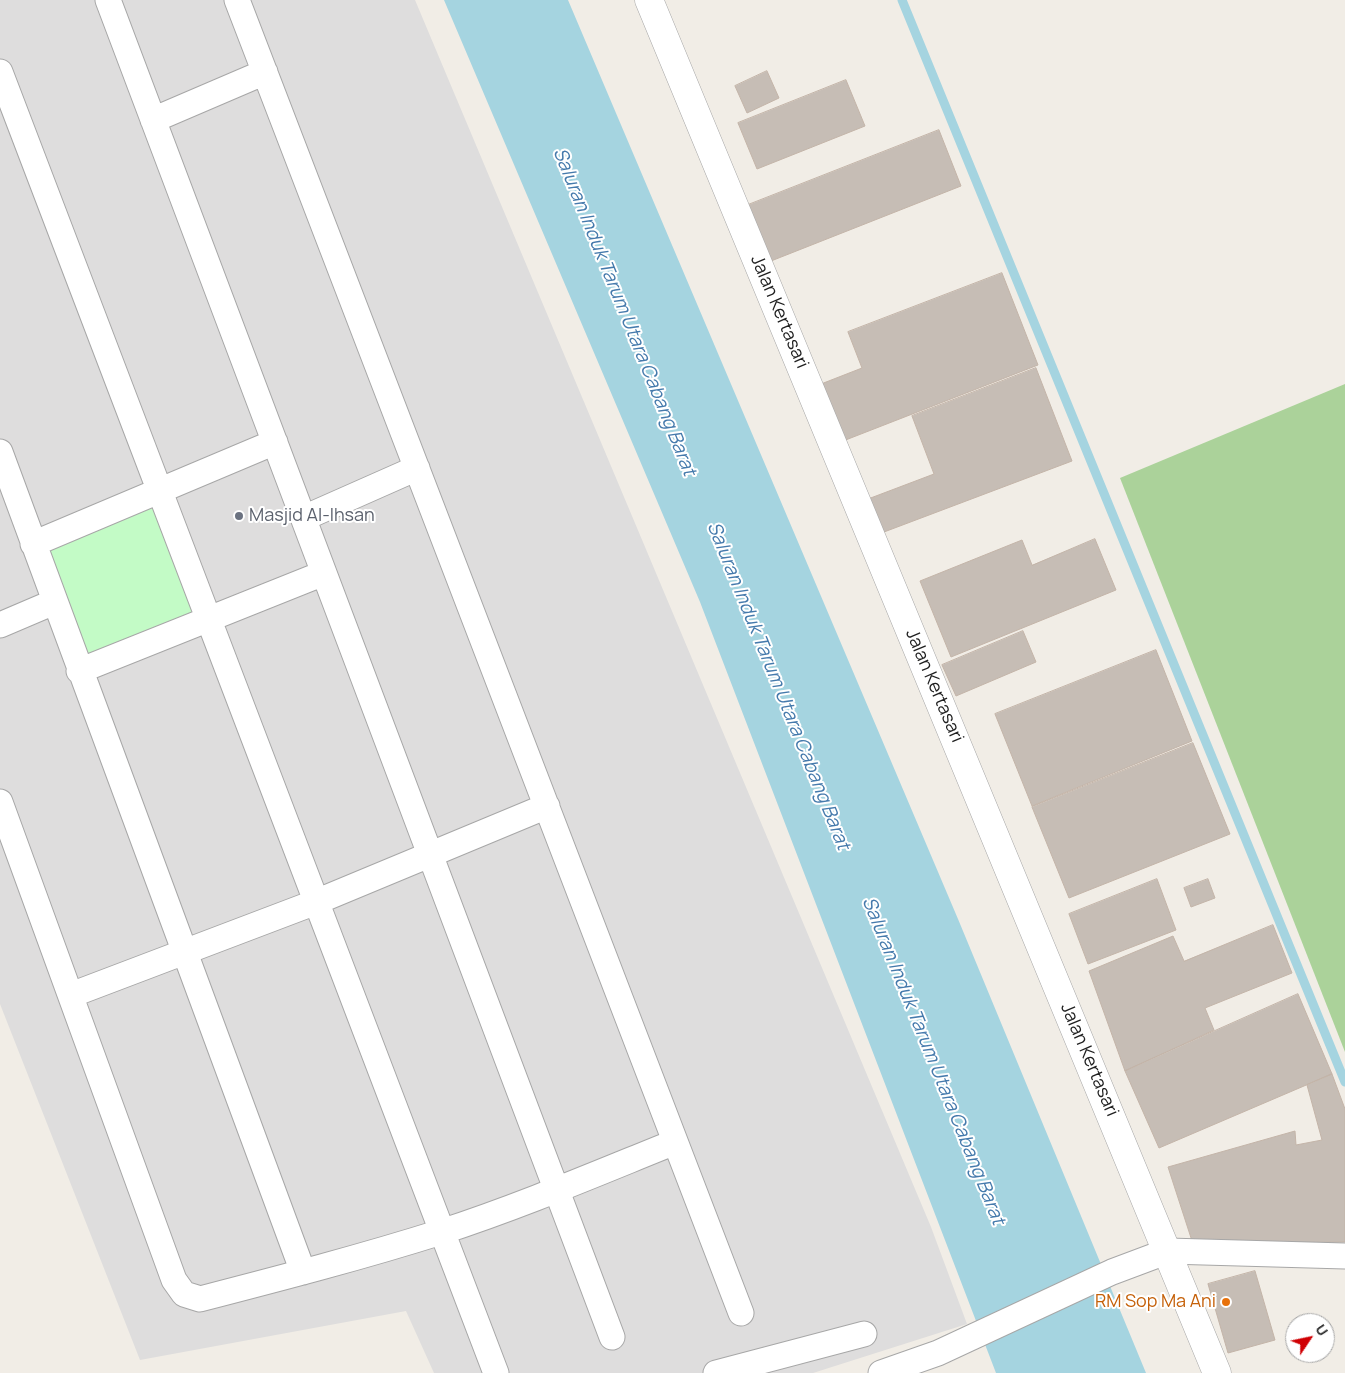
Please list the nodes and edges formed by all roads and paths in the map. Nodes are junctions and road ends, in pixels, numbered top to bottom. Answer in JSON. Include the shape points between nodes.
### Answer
{"nodes":[{"id":1,"x":108,"y":0,"type":"edge"},
{"id":2,"x":237,"y":0,"type":"edge"},
{"id":3,"x":649,"y":0,"type":"edge"},
{"id":4,"x":0,"y":72,"type":"edge"},
{"id":5,"x":264,"y":72,"type":"junction"},
{"id":6,"x":153,"y":120,"type":"junction"},
{"id":7,"x":275,"y":442,"type":"junction"},
{"id":8,"x":0,"y":452,"type":"edge"},
{"id":9,"x":417,"y":468,"type":"junction"},
{"id":10,"x":160,"y":491,"type":"junction"},
{"id":11,"x":304,"y":518,"type":"junction"},
{"id":12,"x":33,"y":544,"type":"junction"},
{"id":13,"x":324,"y":573,"type":"junction"},
{"id":14,"x":54,"y":602,"type":"junction"},
{"id":15,"x":208,"y":619,"type":"junction"},
{"id":16,"x":0,"y":625,"type":"edge"},
{"id":17,"x":79,"y":670,"type":"junction"},
{"id":18,"x":0,"y":802,"type":"edge"},
{"id":19,"x":547,"y":806,"type":"junction"},
{"id":20,"x":431,"y":856,"type":"junction"},
{"id":21,"x":316,"y":902,"type":"junction"},
{"id":22,"x":185,"y":952,"type":"junction"},
{"id":23,"x":72,"y":995,"type":"junction"},
{"id":24,"x":675,"y":1142,"type":"junction"},
{"id":25,"x":557,"y":1189,"type":"junction"},
{"id":26,"x":442,"y":1232,"type":"junction"},
{"id":27,"x":1168,"y":1251,"type":"junction"},
{"id":28,"x":1345,"y":1256,"type":"edge"},
{"id":29,"x":303,"y":1272,"type":"junction"},
{"id":30,"x":741,"y":1313,"type":"dead end"},
{"id":31,"x":864,"y":1334,"type":"dead end"},
{"id":32,"x":612,"y":1337,"type":"dead end"},
{"id":33,"x":496,"y":1373,"type":"edge"},
{"id":34,"x":716,"y":1373,"type":"edge"},
{"id":35,"x":881,"y":1373,"type":"edge"},
{"id":36,"x":1217,"y":1373,"type":"edge"}],
"edges":[{"from":1,"to":6,"type":"street"},
{"from":2,"to":5,"type":"street"},
{"from":3,"to":27,"type":"street","name":"Jalan Kertasari"},
{"from":4,"to":10,"type":"street"},
{"from":5,"to":6,"type":"street"},
{"from":5,"to":9,"type":"street"},
{"from":6,"to":7,"type":"street"},
{"from":7,"to":10,"type":"street"},
{"from":7,"to":11,"type":"street"},
{"from":8,"to":12,"type":"street"},
{"from":9,"to":11,"type":"street"},
{"from":9,"to":19,"type":"street"},
{"from":10,"to":12,"type":"street"},
{"from":10,"to":15,"type":"street"},
{"from":11,"to":13,"type":"street"},
{"from":12,"to":14,"type":"street"},
{"from":13,"to":15,"type":"street"},
{"from":13,"to":20,"type":"street"},
{"from":14,"to":16,"type":"street"},
{"from":14,"to":17,"type":"street"},
{"from":15,"to":17,"type":"street"},
{"from":15,"to":21,"type":"street"},
{"from":17,"to":22,"type":"street"},
{"from":18,"to":23,"type":"street"},
{"from":19,"to":20,"type":"street"},
{"from":19,"to":24,"type":"street"},
{"from":20,"to":21,"type":"street"},
{"from":20,"to":25,"type":"street"},
{"from":21,"to":22,"type":"street"},
{"from":21,"to":26,"type":"street"},
{"from":22,"to":23,"type":"street"},
{"from":22,"to":29,"type":"street"},
{"from":23,"to":29,"type":"street","via":[[174,1280],[184,1294],[200,1299]]},
{"from":24,"to":25,"type":"street"},
{"from":24,"to":30,"type":"street"},
{"from":25,"to":26,"type":"street"},
{"from":25,"to":32,"type":"street"},
{"from":26,"to":29,"type":"street"},
{"from":26,"to":33,"type":"street"},
{"from":27,"to":28,"type":"street"},
{"from":27,"to":35,"type":"street","via":[[1112,1272],[938,1353]]},
{"from":27,"to":36,"type":"street","name":"Jalan Kertasari"},
{"from":31,"to":34,"type":"street"}]}
